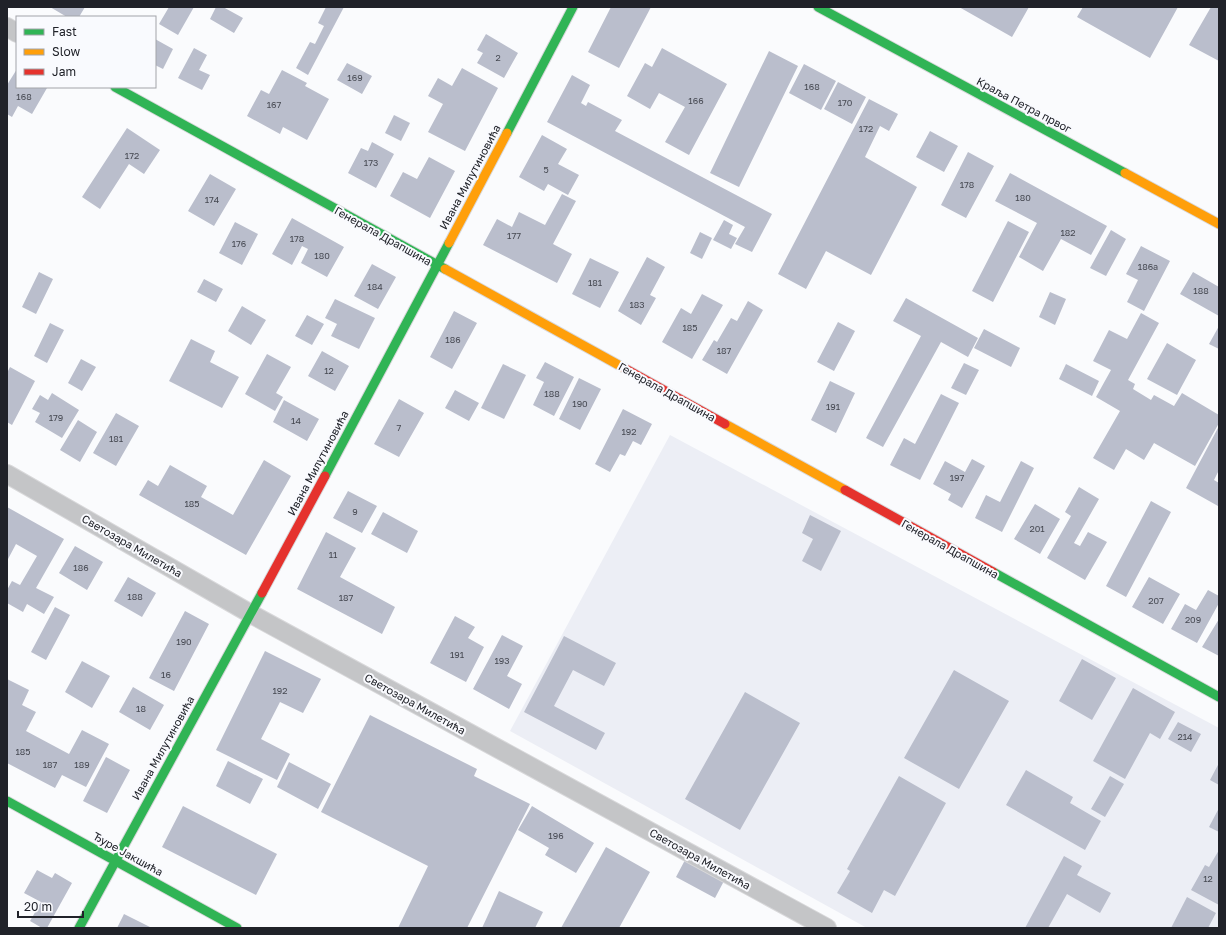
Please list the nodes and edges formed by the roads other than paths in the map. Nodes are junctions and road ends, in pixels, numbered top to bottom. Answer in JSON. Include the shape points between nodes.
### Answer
{"nodes":[{"id":1,"x":573,"y":7,"type":"edge"},
{"id":2,"x":818,"y":7,"type":"edge"},
{"id":3,"x":7,"y":27,"type":"edge"},
{"id":4,"x":16,"y":32,"type":"edge"},
{"id":5,"x":117,"y":88,"type":"edge"},
{"id":6,"x":1219,"y":224,"type":"edge"},
{"id":7,"x":438,"y":266,"type":"junction"},
{"id":8,"x":7,"y":474,"type":"edge"},
{"id":9,"x":251,"y":614,"type":"junction"},
{"id":10,"x":1219,"y":697,"type":"edge"},
{"id":11,"x":7,"y":802,"type":"edge"},
{"id":12,"x":114,"y":860,"type":"junction"},
{"id":13,"x":79,"y":928,"type":"edge"},
{"id":14,"x":237,"y":928,"type":"edge"},
{"id":15,"x":827,"y":928,"type":"edge"}],
"edges":[{"from":1,"to":7,"type":"street","name":"Ивана Милутиновића"},
{"from":2,"to":6,"type":"street","name":"Краља Петра првог"},
{"from":3,"to":4,"type":"street"},
{"from":5,"to":7,"type":"street","name":"Генерала Драпшина"},
{"from":7,"to":9,"type":"street","name":"Ивана Милутиновића"},
{"from":7,"to":10,"type":"street","name":"Генерала Драпшина"},
{"from":8,"to":9,"type":"street","name":"Светозара Милетића"},
{"from":9,"to":12,"type":"street","name":"Ивана Милутиновића"},
{"from":9,"to":15,"type":"street","name":"Светозара Милетића"},
{"from":11,"to":12,"type":"street","name":"Ђуре Јакшића"},
{"from":12,"to":13,"type":"street","name":"Ивана Милутиновића"},
{"from":12,"to":14,"type":"street","name":"Ђуре Јакшића"}]}
